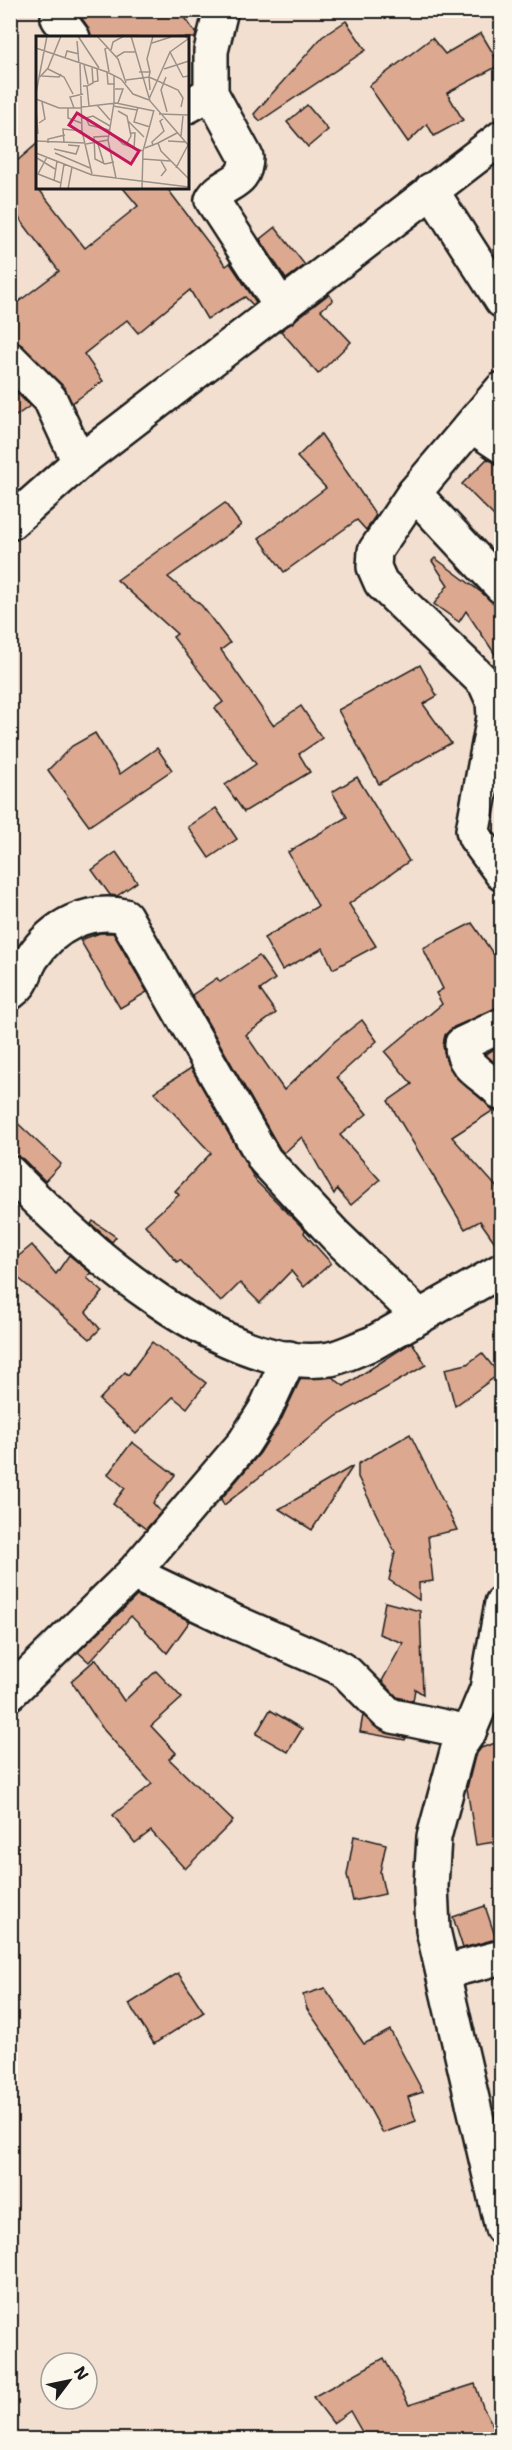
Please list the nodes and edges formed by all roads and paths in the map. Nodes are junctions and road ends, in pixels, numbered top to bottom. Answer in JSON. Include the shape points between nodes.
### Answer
{"nodes":[{"id":1,"x":221,"y":10,"type":"edge"},
{"id":2,"x":199,"y":100,"type":"edge"},
{"id":3,"x":501,"y":137,"type":"edge"},
{"id":4,"x":431,"y":190,"type":"junction"},
{"id":5,"x":501,"y":301,"type":"edge"},
{"id":6,"x":282,"y":308,"type":"junction"},
{"id":7,"x":10,"y":358,"type":"edge"},
{"id":8,"x":501,"y":389,"type":"edge"},
{"id":9,"x":472,"y":426,"type":"junction"},
{"id":10,"x":501,"y":446,"type":"edge"},
{"id":11,"x":79,"y":462,"type":"junction"},
{"id":12,"x":414,"y":493,"type":"junction"},
{"id":13,"x":10,"y":523,"type":"edge"},
{"id":14,"x":501,"y":587,"type":"edge"},
{"id":15,"x":495,"y":686,"type":"edge"},
{"id":16,"x":501,"y":874,"type":"edge"},
{"id":17,"x":10,"y":993,"type":"edge"},
{"id":18,"x":501,"y":1025,"type":"edge"},
{"id":19,"x":501,"y":1094,"type":"edge"},
{"id":20,"x":10,"y":1173,"type":"edge"},
{"id":21,"x":501,"y":1270,"type":"edge"},
{"id":22,"x":418,"y":1315,"type":"junction"},
{"id":23,"x":289,"y":1358,"type":"junction"},
{"id":24,"x":133,"y":1573,"type":"junction"},
{"id":25,"x":501,"y":1603,"type":"edge"},
{"id":26,"x":10,"y":1693,"type":"edge"},
{"id":27,"x":469,"y":1732,"type":"junction"},
{"id":28,"x":501,"y":1957,"type":"edge"},
{"id":29,"x":444,"y":1972,"type":"junction"},
{"id":30,"x":501,"y":2228,"type":"edge"}],
"edges":[{"from":1,"to":2,"type":"street"},
{"from":2,"to":6,"type":"street","via":[[246,157],[242,177],[215,194],[214,206]]},
{"from":3,"to":4,"type":"street"},
{"from":4,"to":5,"type":"street"},
{"from":4,"to":6,"type":"street"},
{"from":6,"to":11,"type":"street"},
{"from":7,"to":11,"type":"street","via":[[50,399]]},
{"from":8,"to":9,"type":"street"},
{"from":9,"to":10,"type":"street"},
{"from":9,"to":12,"type":"street"},
{"from":11,"to":13,"type":"street"},
{"from":12,"to":14,"type":"street"},
{"from":12,"to":15,"type":"street","via":[[375,551],[374,567],[381,583],[485,683]]},
{"from":15,"to":16,"type":"street","via":[[494,717],[473,830]]},
{"from":17,"to":22,"type":"street","via":[[24,982],[31,960],[61,929],[85,915],[125,916],[265,1160]]},
{"from":18,"to":19,"type":"street","via":[[462,1044],[462,1052],[466,1064],[493,1083]]},
{"from":20,"to":23,"type":"street","via":[[46,1210],[132,1283],[230,1342]]},
{"from":21,"to":22,"type":"street"},
{"from":22,"to":23,"type":"street","via":[[372,1342],[330,1359]]},
{"from":23,"to":24,"type":"street","via":[[265,1410],[244,1443]]},
{"from":24,"to":26,"type":"street"},
{"from":24,"to":27,"type":"street","via":[[336,1666],[393,1716]]},
{"from":25,"to":27,"type":"street","via":[[488,1689]]},
{"from":27,"to":29,"type":"street","via":[[453,1763],[434,1837],[434,1930]]},
{"from":28,"to":29,"type":"street"},
{"from":29,"to":30,"type":"street"}]}
